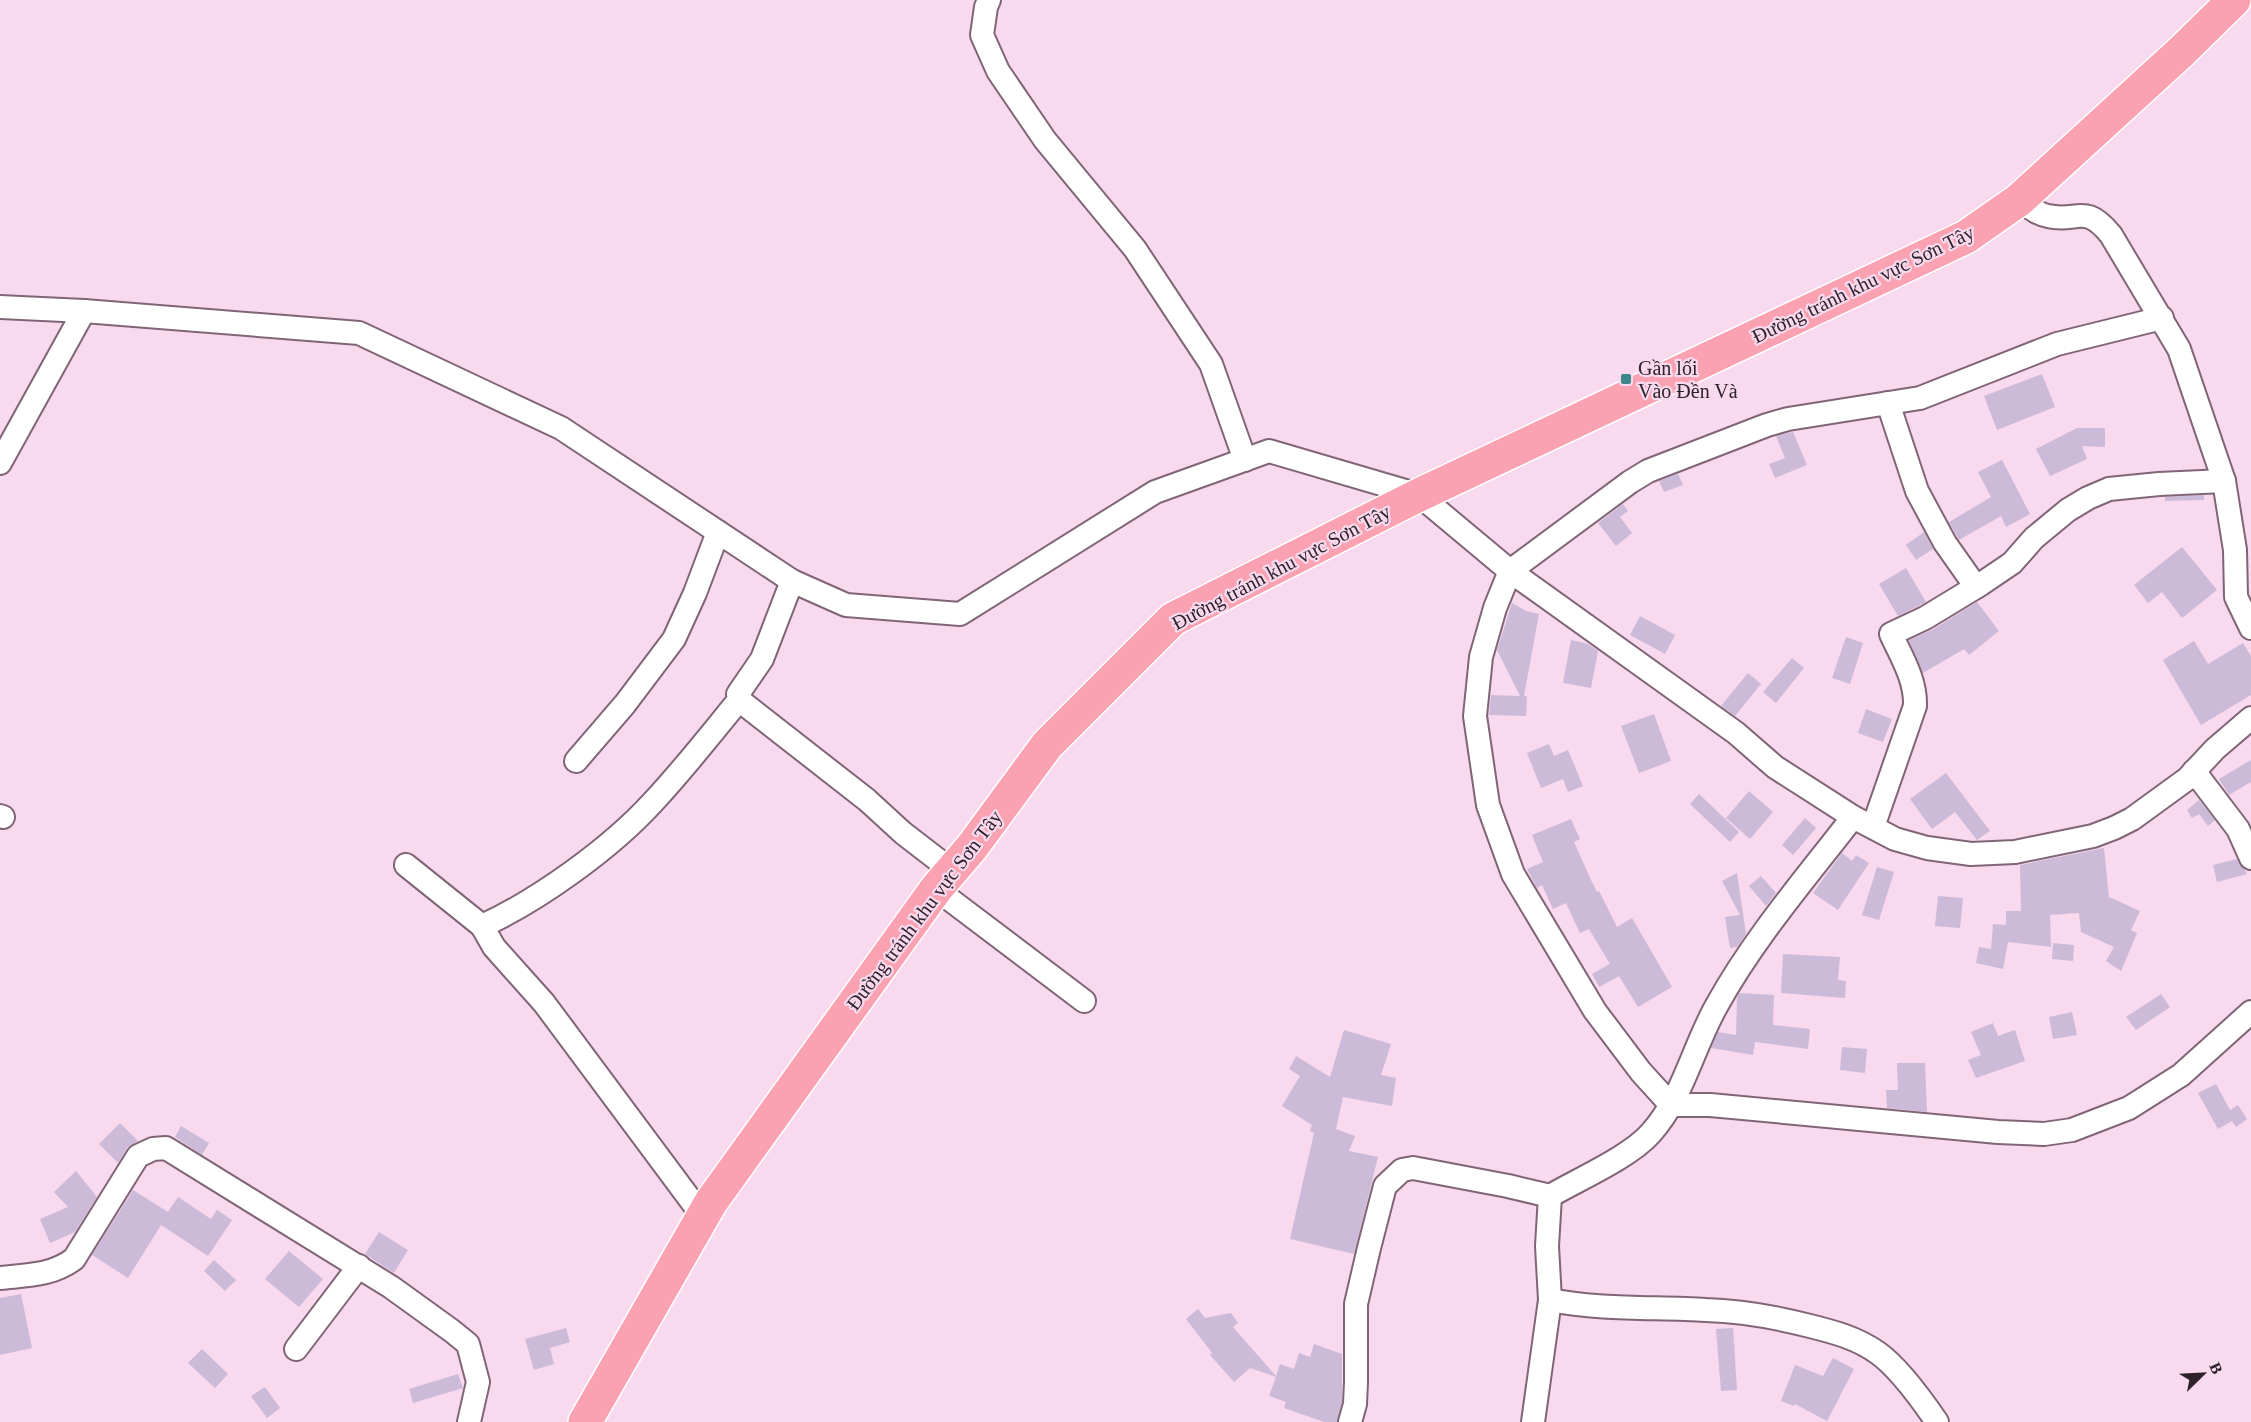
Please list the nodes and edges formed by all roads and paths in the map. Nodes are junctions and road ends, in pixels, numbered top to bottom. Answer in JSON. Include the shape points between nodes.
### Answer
{"nodes":[{"id":1,"x":989,"y":0,"type":"edge"},
{"id":2,"x":2234,"y":0,"type":"edge"},
{"id":3,"x":2019,"y":200,"type":"junction"},
{"id":4,"x":0,"y":307,"type":"edge"},
{"id":5,"x":84,"y":311,"type":"junction"},
{"id":6,"x":2162,"y":318,"type":"junction"},
{"id":7,"x":1888,"y":403,"type":"junction"},
{"id":8,"x":1245,"y":460,"type":"junction"},
{"id":9,"x":0,"y":464,"type":"edge"},
{"id":10,"x":2224,"y":481,"type":"junction"},
{"id":11,"x":1419,"y":495,"type":"junction"},
{"id":12,"x":718,"y":532,"type":"junction"},
{"id":13,"x":1510,"y":571,"type":"junction"},
{"id":14,"x":792,"y":581,"type":"junction"},
{"id":15,"x":1976,"y":587,"type":"junction"},
{"id":16,"x":2251,"y":628,"type":"edge"},
{"id":17,"x":739,"y":700,"type":"junction"},
{"id":18,"x":2251,"y":718,"type":"edge"},
{"id":19,"x":576,"y":761,"type":"dead end"},
{"id":20,"x":2194,"y":771,"type":"junction"},
{"id":21,"x":1852,"y":817,"type":"junction"},
{"id":22,"x":1873,"y":827,"type":"junction"},
{"id":23,"x":2251,"y":858,"type":"edge"},
{"id":24,"x":406,"y":865,"type":"dead end"},
{"id":25,"x":944,"y":880,"type":"junction"},
{"id":26,"x":482,"y":926,"type":"junction"},
{"id":27,"x":1084,"y":1001,"type":"dead end"},
{"id":28,"x":2251,"y":1012,"type":"edge"},
{"id":29,"x":1671,"y":1106,"type":"junction"},
{"id":30,"x":1550,"y":1196,"type":"junction"},
{"id":31,"x":704,"y":1218,"type":"junction"},
{"id":32,"x":359,"y":1266,"type":"junction"},
{"id":33,"x":0,"y":1278,"type":"edge"},
{"id":34,"x":1550,"y":1300,"type":"junction"},
{"id":35,"x":296,"y":1349,"type":"dead end"},
{"id":36,"x":470,"y":1422,"type":"edge"},
{"id":37,"x":585,"y":1422,"type":"edge"},
{"id":38,"x":1350,"y":1422,"type":"edge"},
{"id":39,"x":1533,"y":1422,"type":"edge"},
{"id":40,"x":1937,"y":1422,"type":"edge"}],
"edges":[{"from":1,"to":8,"type":"street","via":[[982,35],[998,71],[1045,140],[1135,249],[1211,364]]},
{"from":2,"to":3,"type":"highway","name":"Đường tránh khu vực Sơn Tây"},
{"from":3,"to":6,"type":"street","via":[[2051,217],[2076,215],[2100,222],[2112,235]]},
{"from":3,"to":11,"type":"highway","name":"Đường tránh khu vực Sơn Tây","via":[[1966,237]]},
{"from":4,"to":5,"type":"street"},
{"from":5,"to":9,"type":"street"},
{"from":5,"to":12,"type":"street","via":[[359,333],[561,428]]},
{"from":6,"to":7,"type":"street","via":[[2057,344],[1938,392]]},
{"from":6,"to":10,"type":"street","via":[[2179,349]]},
{"from":7,"to":13,"type":"street","via":[[1788,419],[1648,471]]},
{"from":7,"to":15,"type":"street","via":[[1917,491],[1945,543]]},
{"from":8,"to":11,"type":"street","via":[[1269,451]]},
{"from":8,"to":14,"type":"street","via":[[1155,492],[960,614],[846,605]]},
{"from":10,"to":15,"type":"street","via":[[2109,489],[2068,510],[2034,537],[2012,562]]},
{"from":10,"to":16,"type":"street","via":[[2235,550],[2236,597]]},
{"from":11,"to":13,"type":"street"},
{"from":11,"to":25,"type":"highway","name":"Đường tránh khu vực Sơn Tây","via":[[1173,619],[1047,745]]},
{"from":12,"to":14,"type":"street"},
{"from":12,"to":19,"type":"street","via":[[674,639]]},
{"from":13,"to":21,"type":"street","via":[[1736,733],[1775,767]]},
{"from":13,"to":29,"type":"street","via":[[1481,657],[1474,716],[1488,805],[1513,874],[1594,1011]]},
{"from":14,"to":17,"type":"street","via":[[762,659],[738,694]]},
{"from":15,"to":22,"type":"street","via":[[1892,634],[1912,678],[1915,706]]},
{"from":17,"to":25,"type":"street","via":[[858,793],[903,833]]},
{"from":17,"to":26,"type":"street","via":[[651,804],[608,844],[525,904]]},
{"from":18,"to":20,"type":"street"},
{"from":20,"to":22,"type":"street","via":[[2169,793],[2114,828],[2015,852],[1971,854],[1927,848],[1894,839]]},
{"from":20,"to":23,"type":"street","via":[[2238,829]]},
{"from":21,"to":22,"type":"street"},
{"from":21,"to":29,"type":"street","via":[[1759,941],[1716,1006]]},
{"from":24,"to":26,"type":"street"},
{"from":25,"to":27,"type":"street"},
{"from":25,"to":31,"type":"highway","name":"Đường tránh khu vực Sơn Tây","via":[[718,1192]]},
{"from":26,"to":31,"type":"street","via":[[494,947],[544,1003]]},
{"from":28,"to":29,"type":"street","via":[[2181,1075],[2128,1108],[2072,1130],[2044,1134],[1998,1132],[1721,1106]]},
{"from":29,"to":30,"type":"street","via":[[1650,1135],[1628,1152]]},
{"from":30,"to":34,"type":"street"},
{"from":30,"to":38,"type":"street","via":[[1413,1168],[1402,1170],[1385,1186],[1356,1304],[1355,1404]]},
{"from":31,"to":37,"type":"highway","name":"Đường tránh khu vực Sơn Tây"},
{"from":32,"to":33,"type":"street","via":[[166,1148],[138,1156],[74,1259],[60,1269]]},
{"from":32,"to":35,"type":"street"},
{"from":32,"to":36,"type":"street","via":[[468,1344],[478,1382]]},
{"from":34,"to":39,"type":"street"},
{"from":34,"to":40,"type":"street","via":[[1573,1305],[1768,1316],[1829,1331],[1860,1341],[1880,1354]]}]}
